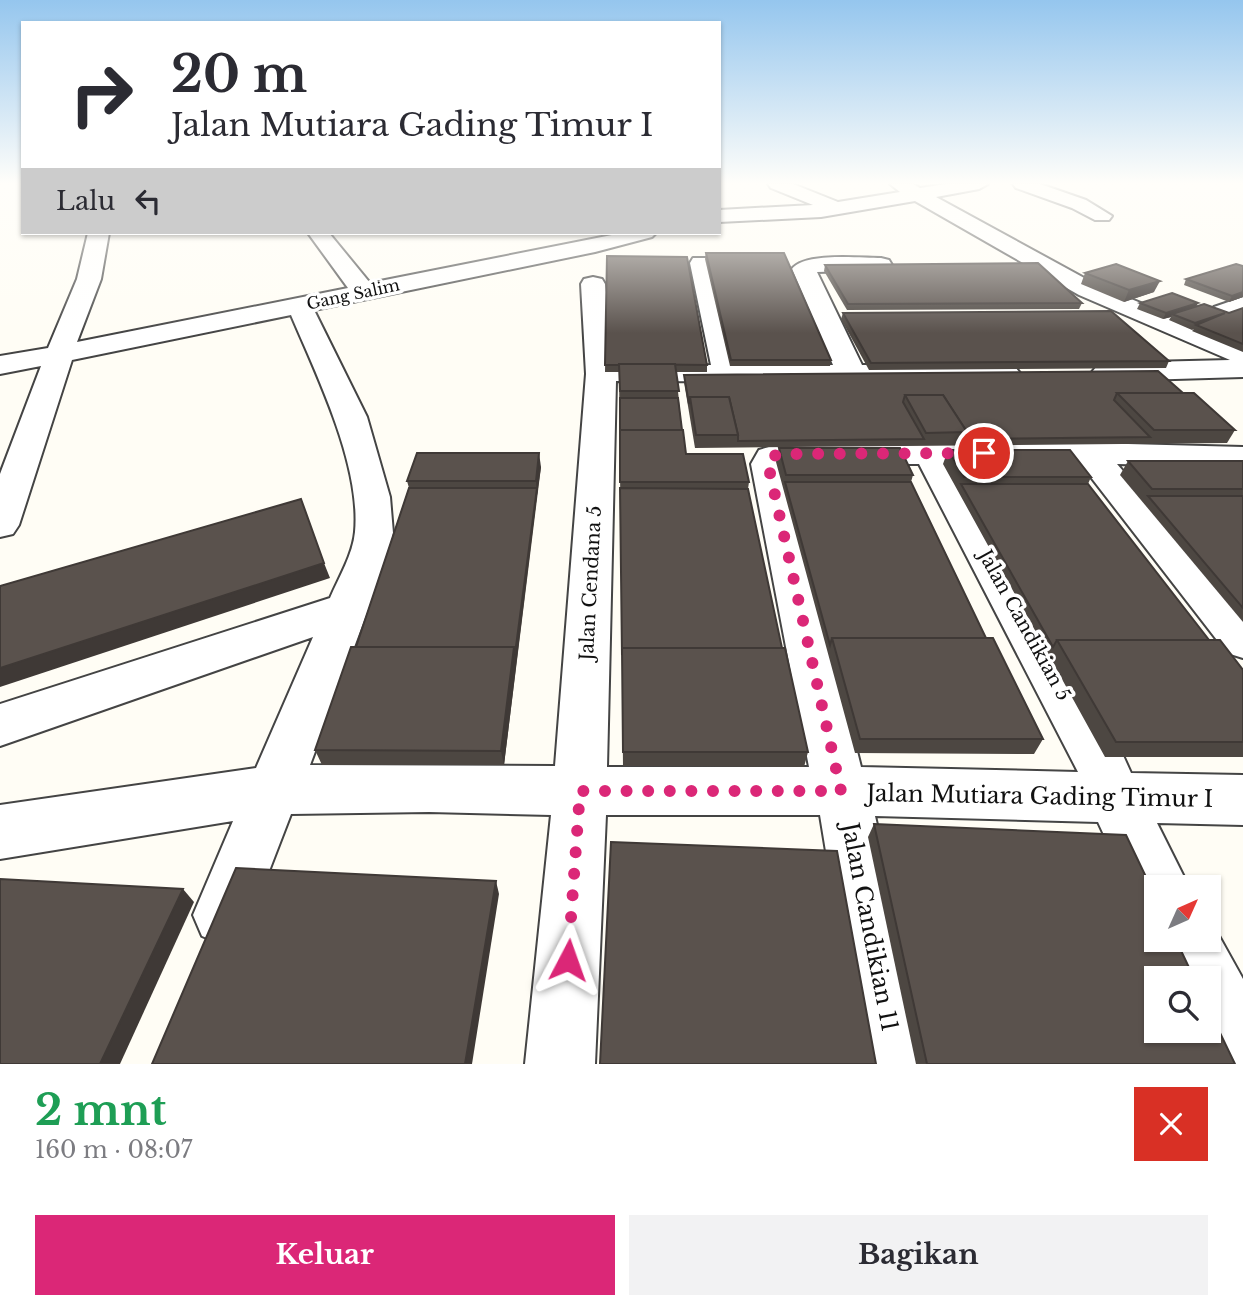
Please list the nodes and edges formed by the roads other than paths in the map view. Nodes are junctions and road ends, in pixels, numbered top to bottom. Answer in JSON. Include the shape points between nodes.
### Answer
{"nodes":[{"id":1,"x":986,"y":234,"type":"edge"},
{"id":2,"x":98,"y":235,"type":"edge"},
{"id":3,"x":320,"y":235,"type":"edge"},
{"id":4,"x":637,"y":235,"type":"edge"},
{"id":5,"x":701,"y":263,"type":"dead end"},
{"id":6,"x":911,"y":266,"type":"edge"},
{"id":7,"x":1004,"y":267,"type":"edge"},
{"id":8,"x":1044,"y":267,"type":"junction"},
{"id":9,"x":593,"y":284,"type":"dead end"},
{"id":10,"x":364,"y":292,"type":"junction"},
{"id":11,"x":300,"y":306,"type":"junction"},
{"id":12,"x":1138,"y":312,"type":"junction"},
{"id":13,"x":1083,"y":313,"type":"edge"},
{"id":14,"x":826,"y":315,"type":"junction"},
{"id":15,"x":853,"y":315,"type":"edge"},
{"id":16,"x":60,"y":355,"type":"junction"},
{"id":17,"x":1243,"y":355,"type":"edge"},
{"id":18,"x":0,"y":365,"type":"edge"},
{"id":19,"x":1243,"y":368,"type":"edge"},
{"id":20,"x":1083,"y":372,"type":"edge"},
{"id":21,"x":727,"y":373,"type":"junction"},
{"id":22,"x":851,"y":373,"type":"junction"},
{"id":23,"x":1029,"y":373,"type":"edge"},
{"id":24,"x":601,"y":374,"type":"junction"},
{"id":25,"x":930,"y":453,"type":"junction"},
{"id":26,"x":1090,"y":453,"type":"junction"},
{"id":27,"x":1243,"y":457,"type":"edge"},
{"id":28,"x":2,"y":516,"type":"edge"},
{"id":29,"x":345,"y":610,"type":"junction"},
{"id":30,"x":1243,"y":641,"type":"edge"},
{"id":31,"x":0,"y":725,"type":"edge"},
{"id":32,"x":272,"y":790,"type":"junction"},
{"id":33,"x":580,"y":791,"type":"junction"},
{"id":34,"x":841,"y":791,"type":"junction"},
{"id":35,"x":1115,"y":799,"type":"junction"},
{"id":36,"x":1243,"y":800,"type":"edge"},
{"id":37,"x":0,"y":832,"type":"edge"},
{"id":38,"x":1153,"y":875,"type":"edge"},
{"id":39,"x":202,"y":963,"type":"edge"},
{"id":40,"x":1221,"y":1005,"type":"edge"},
{"id":41,"x":1243,"y":1046,"type":"edge"},
{"id":42,"x":560,"y":1064,"type":"edge"},
{"id":43,"x":897,"y":1064,"type":"edge"}],
"edges":[{"from":1,"to":8,"type":"street"},
{"from":2,"to":16,"type":"street","via":[[89,279]]},
{"from":3,"to":10,"type":"street"},
{"from":4,"to":10,"type":"street","name":"Gang Salim"},
{"from":5,"to":21,"type":"street"},
{"from":6,"to":14,"type":"street","via":[[808,266],[804,269]]},
{"from":7,"to":8,"type":"street"},
{"from":8,"to":12,"type":"street"},
{"from":9,"to":24,"type":"street","name":"Jalan Cendana 5"},
{"from":10,"to":11,"type":"street","name":"Gang Salim"},
{"from":11,"to":16,"type":"street","name":"Gang Salim"},
{"from":11,"to":29,"type":"street","via":[[351,417],[372,497],[374,533]]},
{"from":12,"to":13,"type":"street"},
{"from":12,"to":17,"type":"street"},
{"from":14,"to":15,"type":"street"},
{"from":14,"to":22,"type":"street"},
{"from":16,"to":18,"type":"street","name":"Gang Salim"},
{"from":16,"to":28,"type":"street"},
{"from":19,"to":20,"type":"street"},
{"from":21,"to":22,"type":"street"},
{"from":21,"to":24,"type":"street"},
{"from":22,"to":23,"type":"street"},
{"from":24,"to":33,"type":"street","name":"Jalan Cendana 5"},
{"from":25,"to":26,"type":"street"},
{"from":25,"to":34,"type":"street","name":"Jalan Candikian 11","via":[[779,454],[768,464]]},
{"from":25,"to":35,"type":"street","name":"Jalan Candikian 5","via":[[1098,756]]},
{"from":26,"to":27,"type":"street"},
{"from":26,"to":30,"type":"street"},
{"from":29,"to":31,"type":"street"},
{"from":29,"to":32,"type":"street"},
{"from":32,"to":33,"type":"street","name":"Jalan Mutiara Gading Timur I"},
{"from":32,"to":37,"type":"street","name":"Jalan Mutiara Gading Timur I"},
{"from":32,"to":39,"type":"street"},
{"from":33,"to":34,"type":"street","name":"Jalan Mutiara Gading Timur I"},
{"from":33,"to":42,"type":"street","name":"Jalan Cendana 5"},
{"from":34,"to":35,"type":"street","name":"Jalan Mutiara Gading Timur I"},
{"from":34,"to":43,"type":"street","name":"Jalan Candikian 11"},
{"from":35,"to":36,"type":"street","name":"Jalan Mutiara Gading Timur I"},
{"from":35,"to":38,"type":"street","name":"Jalan Candikian 5"},
{"from":40,"to":41,"type":"street"}]}
